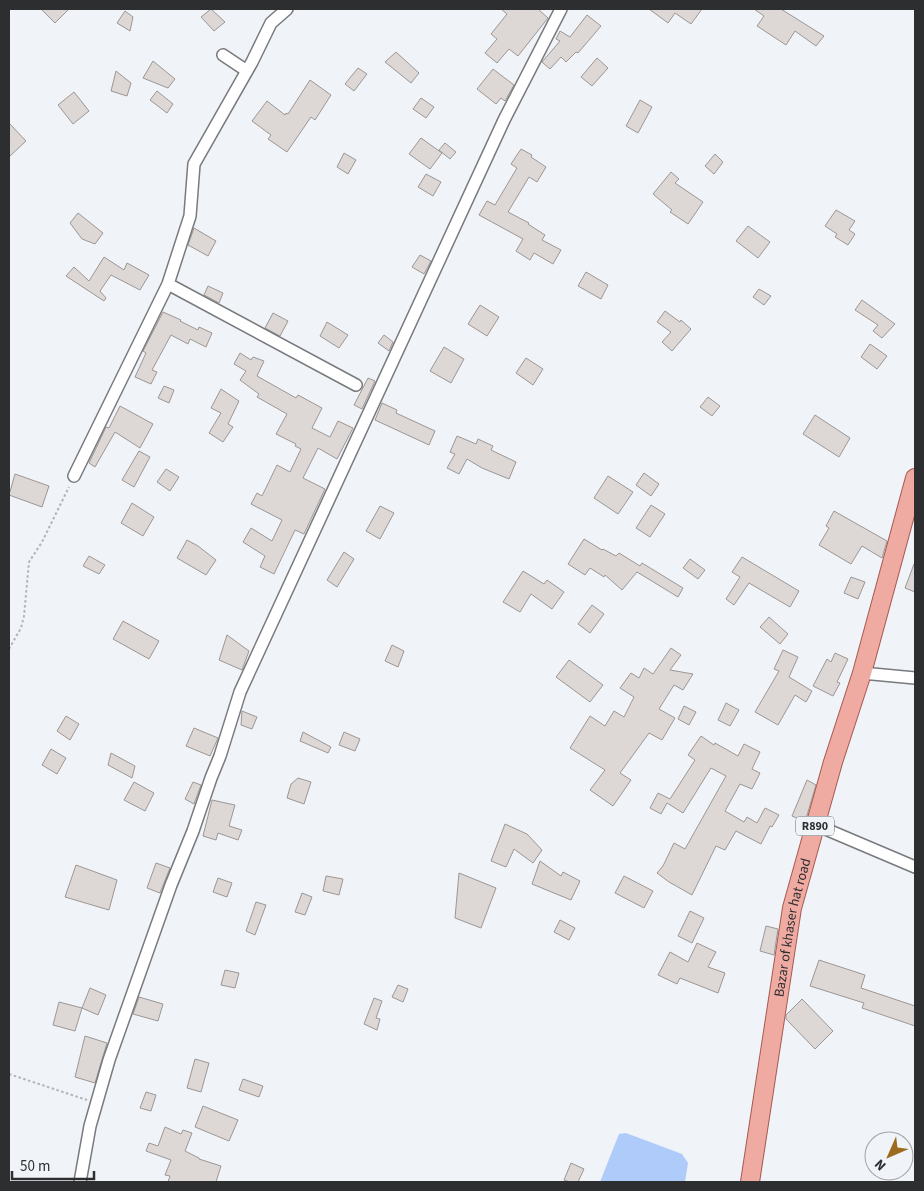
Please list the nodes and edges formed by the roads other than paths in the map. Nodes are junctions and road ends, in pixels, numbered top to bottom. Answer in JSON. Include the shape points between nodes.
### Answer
{"nodes":[{"id":1,"x":287,"y":9,"type":"edge"},
{"id":2,"x":561,"y":9,"type":"edge"},
{"id":3,"x":223,"y":56,"type":"dead end"},
{"id":4,"x":247,"y":72,"type":"junction"},
{"id":5,"x":168,"y":284,"type":"junction"},
{"id":6,"x":356,"y":385,"type":"dead end"},
{"id":7,"x":74,"y":476,"type":"road end"},
{"id":8,"x":915,"y":478,"type":"edge"},
{"id":9,"x":862,"y":673,"type":"junction"},
{"id":10,"x":915,"y":678,"type":"edge"},
{"id":11,"x":816,"y":825,"type":"junction"},
{"id":12,"x":915,"y":867,"type":"edge"},
{"id":13,"x":80,"y":1182,"type":"edge"},
{"id":14,"x":750,"y":1182,"type":"edge"}],
"edges":[{"from":1,"to":4,"type":"street","via":[[271,23]]},
{"from":2,"to":13,"type":"street","via":[[500,129],[240,692],[96,1103]]},
{"from":3,"to":4,"type":"street"},
{"from":4,"to":5,"type":"street","via":[[194,164],[190,216]]},
{"from":5,"to":6,"type":"street"},
{"from":5,"to":7,"type":"street"},
{"from":8,"to":9,"type":"main road","name":"Bazar of khaser hat road","number":"R890"},
{"from":9,"to":10,"type":"street"},
{"from":9,"to":11,"type":"main road","name":"Bazar of khaser hat road","number":"R890"},
{"from":11,"to":12,"type":"street"},
{"from":11,"to":14,"type":"main road","name":"Bazar of khaser hat road","number":"R890","via":[[792,908]]}]}
